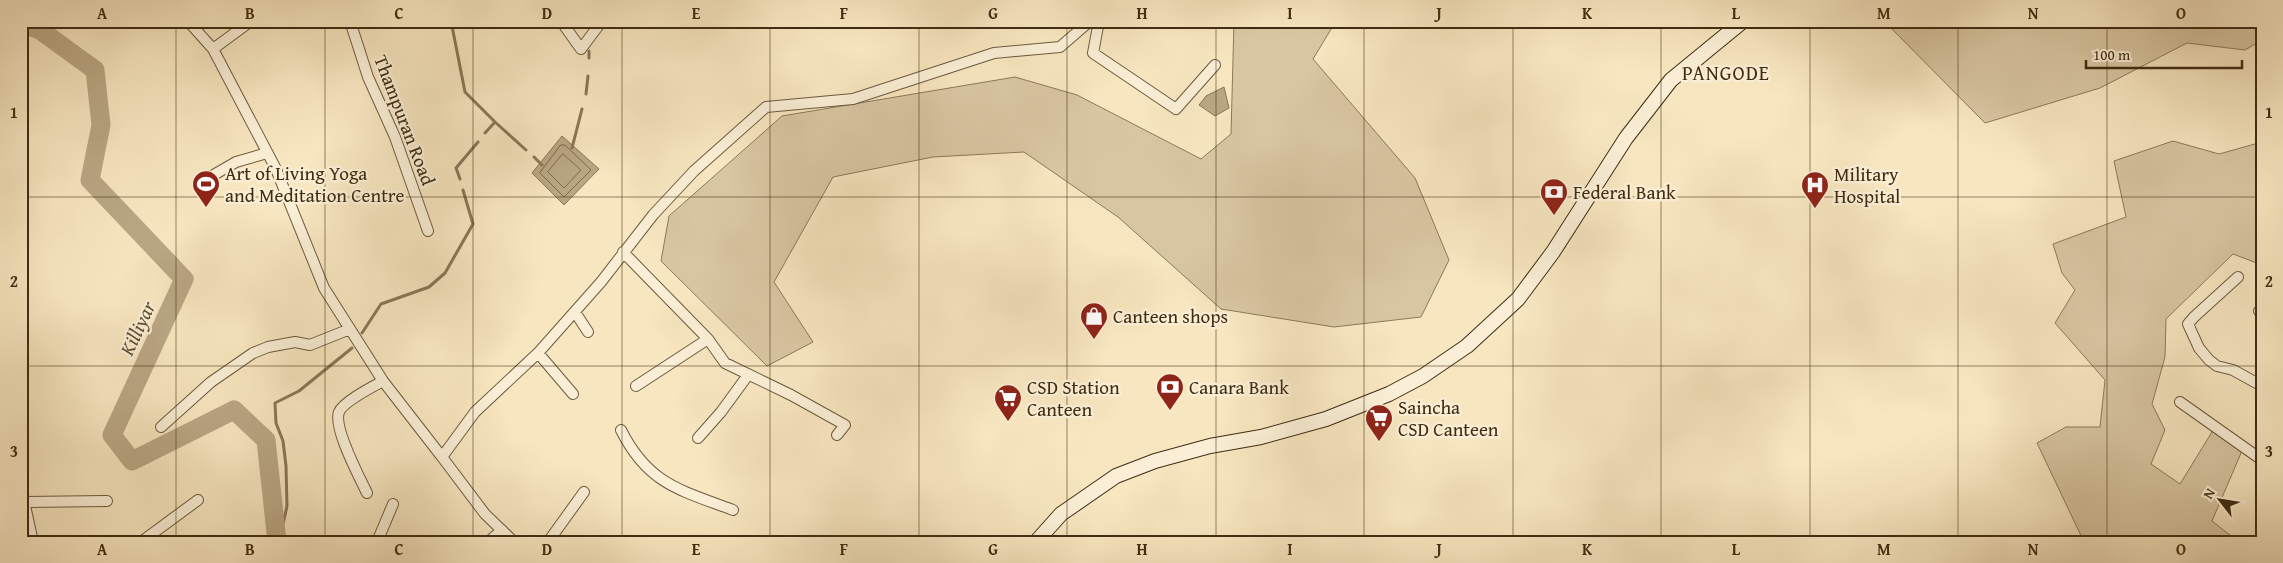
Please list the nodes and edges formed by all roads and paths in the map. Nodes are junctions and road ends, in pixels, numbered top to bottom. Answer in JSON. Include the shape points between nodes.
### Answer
{"nodes":[{"id":1,"x":188,"y":21,"type":"edge"},
{"id":2,"x":251,"y":21,"type":"edge"},
{"id":3,"x":350,"y":21,"type":"edge"},
{"id":4,"x":561,"y":21,"type":"edge"},
{"id":5,"x":602,"y":21,"type":"edge"},
{"id":6,"x":1090,"y":21,"type":"edge"},
{"id":7,"x":1099,"y":21,"type":"edge"},
{"id":8,"x":1743,"y":21,"type":"edge"},
{"id":9,"x":214,"y":49,"type":"junction"},
{"id":10,"x":1215,"y":64,"type":"dead end"},
{"id":11,"x":267,"y":153,"type":"junction"},
{"id":12,"x":198,"y":184,"type":"dead end"},
{"id":13,"x":428,"y":231,"type":"dead end"},
{"id":14,"x":623,"y":252,"type":"junction"},
{"id":15,"x":2238,"y":277,"type":"dead end"},
{"id":16,"x":575,"y":312,"type":"junction"},
{"id":17,"x":350,"y":329,"type":"junction"},
{"id":18,"x":588,"y":332,"type":"dead end"},
{"id":19,"x":708,"y":339,"type":"junction"},
{"id":20,"x":538,"y":353,"type":"junction"},
{"id":21,"x":748,"y":375,"type":"junction"},
{"id":22,"x":383,"y":381,"type":"junction"},
{"id":23,"x":2261,"y":384,"type":"edge"},
{"id":24,"x":636,"y":386,"type":"dead end"},
{"id":25,"x":573,"y":394,"type":"dead end"},
{"id":26,"x":2180,"y":402,"type":"dead end"},
{"id":27,"x":161,"y":427,"type":"dead end"},
{"id":28,"x":621,"y":430,"type":"dead end"},
{"id":29,"x":837,"y":435,"type":"dead end"},
{"id":30,"x":698,"y":438,"type":"dead end"},
{"id":31,"x":442,"y":457,"type":"junction"},
{"id":32,"x":2262,"y":460,"type":"edge"},
{"id":33,"x":584,"y":492,"type":"dead end"},
{"id":34,"x":366,"y":493,"type":"dead end"},
{"id":35,"x":22,"y":497,"type":"edge"},
{"id":36,"x":198,"y":500,"type":"dead end"},
{"id":37,"x":107,"y":502,"type":"dead end"},
{"id":38,"x":393,"y":504,"type":"dead end"},
{"id":39,"x":733,"y":510,"type":"dead end"},
{"id":40,"x":502,"y":530,"type":"junction"},
{"id":41,"x":32,"y":542,"type":"edge"},
{"id":42,"x":142,"y":542,"type":"edge"},
{"id":43,"x":377,"y":542,"type":"edge"},
{"id":44,"x":488,"y":542,"type":"edge"},
{"id":45,"x":514,"y":542,"type":"edge"},
{"id":46,"x":548,"y":542,"type":"edge"},
{"id":47,"x":1036,"y":542,"type":"edge"}],
"edges":[{"from":1,"to":9,"type":"street"},
{"from":2,"to":9,"type":"street"},
{"from":3,"to":13,"type":"street","name":"Thampuran Road"},
{"from":4,"to":5,"type":"street","via":[[581,49]]},
{"from":6,"to":14,"type":"street","via":[[1060,47],[994,53],[853,99],[766,107],[694,171]]},
{"from":7,"to":10,"type":"street","via":[[1093,53],[1176,110]]},
{"from":8,"to":47,"type":"main road","via":[[1671,80],[1626,138],[1553,252],[1518,299],[1467,346],[1423,376],[1326,419],[1261,437],[1210,446],[1116,476],[1061,514]]},
{"from":9,"to":11,"type":"street"},
{"from":11,"to":12,"type":"street","via":[[236,162]]},
{"from":11,"to":17,"type":"street","via":[[324,288]]},
{"from":14,"to":16,"type":"street"},
{"from":14,"to":19,"type":"street"},
{"from":15,"to":23,"type":"street","via":[[2188,324],[2199,348],[2209,360]]},
{"from":16,"to":18,"type":"street"},
{"from":16,"to":20,"type":"street"},
{"from":17,"to":22,"type":"street"},
{"from":17,"to":27,"type":"street","via":[[310,345],[295,342],[253,353],[211,382]]},
{"from":19,"to":21,"type":"street","via":[[725,362]]},
{"from":19,"to":24,"type":"street"},
{"from":20,"to":25,"type":"street"},
{"from":20,"to":31,"type":"street","via":[[476,412]]},
{"from":21,"to":29,"type":"street","via":[[845,425]]},
{"from":21,"to":30,"type":"street"},
{"from":22,"to":31,"type":"street"},
{"from":22,"to":34,"type":"street","via":[[345,404],[339,412],[337,424]]},
{"from":26,"to":32,"type":"street"},
{"from":28,"to":39,"type":"street","via":[[632,451],[654,474],[679,491]]},
{"from":31,"to":40,"type":"street","via":[[485,514]]},
{"from":33,"to":46,"type":"street"},
{"from":35,"to":37,"type":"street"},
{"from":35,"to":41,"type":"street"},
{"from":36,"to":42,"type":"street"},
{"from":38,"to":43,"type":"street"},
{"from":40,"to":44,"type":"street"},
{"from":40,"to":45,"type":"street"}]}
